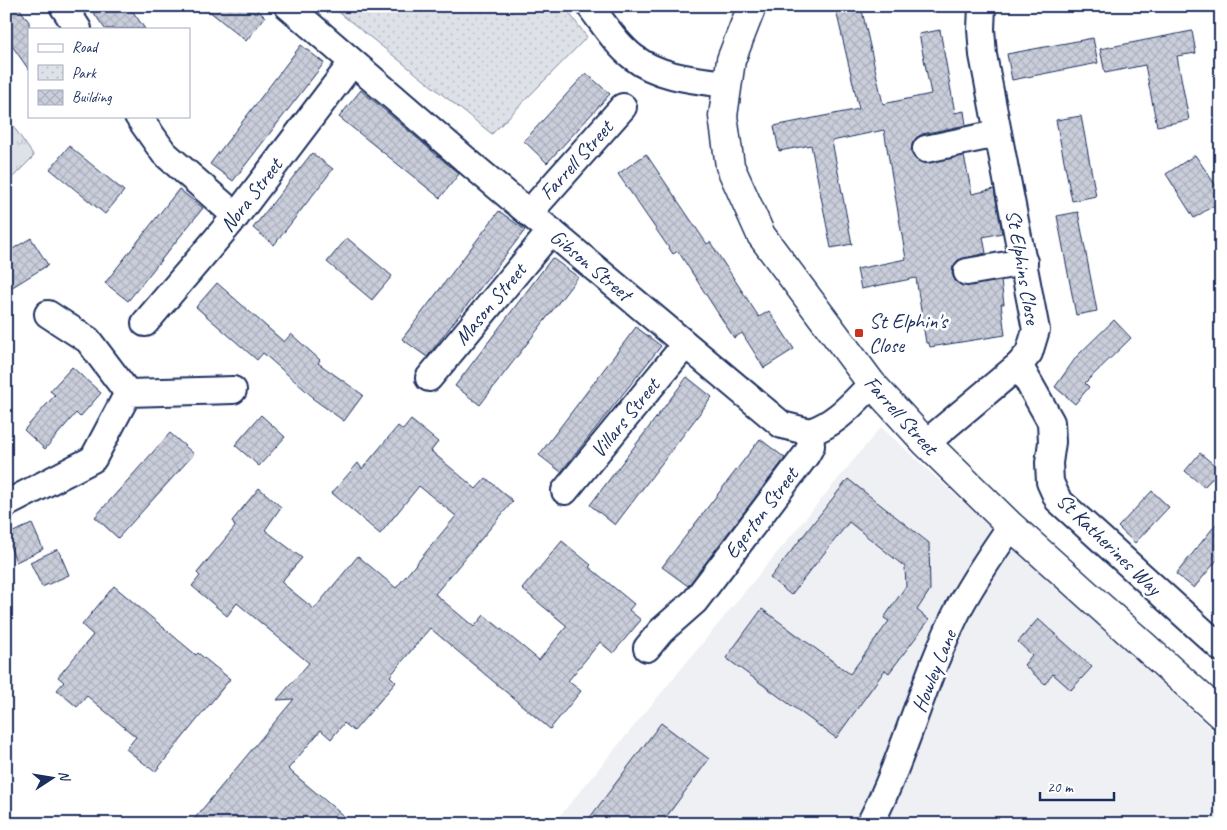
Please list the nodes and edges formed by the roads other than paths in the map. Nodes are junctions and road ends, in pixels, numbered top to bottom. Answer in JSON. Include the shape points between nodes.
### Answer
{"nodes":[{"id":1,"x":63,"y":6,"type":"edge"},
{"id":2,"x":288,"y":6,"type":"edge"},
{"id":3,"x":590,"y":6,"type":"edge"},
{"id":4,"x":752,"y":6,"type":"edge"},
{"id":5,"x":982,"y":6,"type":"edge"},
{"id":6,"x":990,"y":6,"type":"edge"},
{"id":7,"x":1003,"y":6,"type":"edge"},
{"id":8,"x":77,"y":28,"type":"edge"},
{"id":9,"x":352,"y":63,"type":"junction"},
{"id":10,"x":726,"y":84,"type":"junction"},
{"id":11,"x":623,"y":107,"type":"dead end"},
{"id":12,"x":139,"y":118,"type":"edge"},
{"id":13,"x":997,"y":134,"type":"junction"},
{"id":14,"x":926,"y":149,"type":"dead end"},
{"id":15,"x":529,"y":212,"type":"junction"},
{"id":16,"x":236,"y":216,"type":"junction"},
{"id":17,"x":550,"y":231,"type":"junction"},
{"id":18,"x":1024,"y":262,"type":"junction"},
{"id":19,"x":967,"y":272,"type":"dead end"},
{"id":20,"x":48,"y":314,"type":"dead end"},
{"id":21,"x":145,"y":323,"type":"dead end"},
{"id":22,"x":685,"y":344,"type":"junction"},
{"id":23,"x":1019,"y":365,"type":"junction"},
{"id":24,"x":429,"y":378,"type":"dead end"},
{"id":25,"x":872,"y":384,"type":"junction"},
{"id":26,"x":233,"y":390,"type":"dead end"},
{"id":27,"x":128,"y":392,"type":"junction"},
{"id":28,"x":810,"y":432,"type":"junction"},
{"id":29,"x":926,"y":444,"type":"junction"},
{"id":30,"x":565,"y":491,"type":"dead end"},
{"id":31,"x":6,"y":504,"type":"edge"},
{"id":32,"x":1011,"y":526,"type":"junction"},
{"id":33,"x":647,"y":648,"type":"dead end"},
{"id":34,"x":1221,"y":648,"type":"edge"},
{"id":35,"x":1221,"y":715,"type":"edge"},
{"id":36,"x":870,"y":824,"type":"edge"}],
"edges":[{"from":1,"to":8,"type":"street"},
{"from":2,"to":9,"type":"street","name":"Gibson Street"},
{"from":3,"to":10,"type":"street","via":[[621,46],[645,65],[693,80]]},
{"from":4,"to":10,"type":"street","name":"Farrell Street","via":[[730,60]]},
{"from":5,"to":13,"type":"street","name":"St Elphins Close","via":[[983,55]]},
{"from":6,"to":7,"type":"street"},
{"from":9,"to":15,"type":"street","name":"Gibson Street"},
{"from":9,"to":16,"type":"street","name":"Nora Street"},
{"from":10,"to":25,"type":"street","name":"Farrell Street","via":[[723,116],[726,147],[730,166],[748,209],[761,235]]},
{"from":11,"to":15,"type":"street","name":"Farrell Street"},
{"from":12,"to":16,"type":"street","via":[[164,153]]},
{"from":13,"to":14,"type":"street"},
{"from":13,"to":18,"type":"street","name":"St Elphins Close"},
{"from":15,"to":17,"type":"street","name":"Gibson Street"},
{"from":16,"to":21,"type":"street","name":"Nora Street"},
{"from":17,"to":22,"type":"street","name":"Gibson Street"},
{"from":17,"to":24,"type":"street","name":"Mason Street"},
{"from":18,"to":19,"type":"street"},
{"from":18,"to":23,"type":"street","name":"St Elphins Close","via":[[1036,330],[1029,353]]},
{"from":20,"to":27,"type":"street","via":[[88,340]]},
{"from":22,"to":28,"type":"street","name":"Gibson Street","via":[[782,425]]},
{"from":22,"to":30,"type":"street","name":"Villars Street"},
{"from":23,"to":29,"type":"street","name":"St Elphins Close"},
{"from":23,"to":34,"type":"street","name":"St Katherines Way","via":[[1051,422],[1050,482],[1058,500]]},
{"from":25,"to":28,"type":"street","via":[[838,418]]},
{"from":25,"to":29,"type":"street","name":"Farrell Street"},
{"from":26,"to":27,"type":"street"},
{"from":27,"to":31,"type":"street","via":[[93,459]]},
{"from":28,"to":33,"type":"street","name":"Egerton Street","via":[[811,446],[800,463],[695,600]]},
{"from":29,"to":32,"type":"street","name":"Farrell Street"},
{"from":32,"to":35,"type":"street","name":"Farrell Street"},
{"from":32,"to":36,"type":"street","name":"Howley Lane","via":[[960,607],[886,792]]}]}
